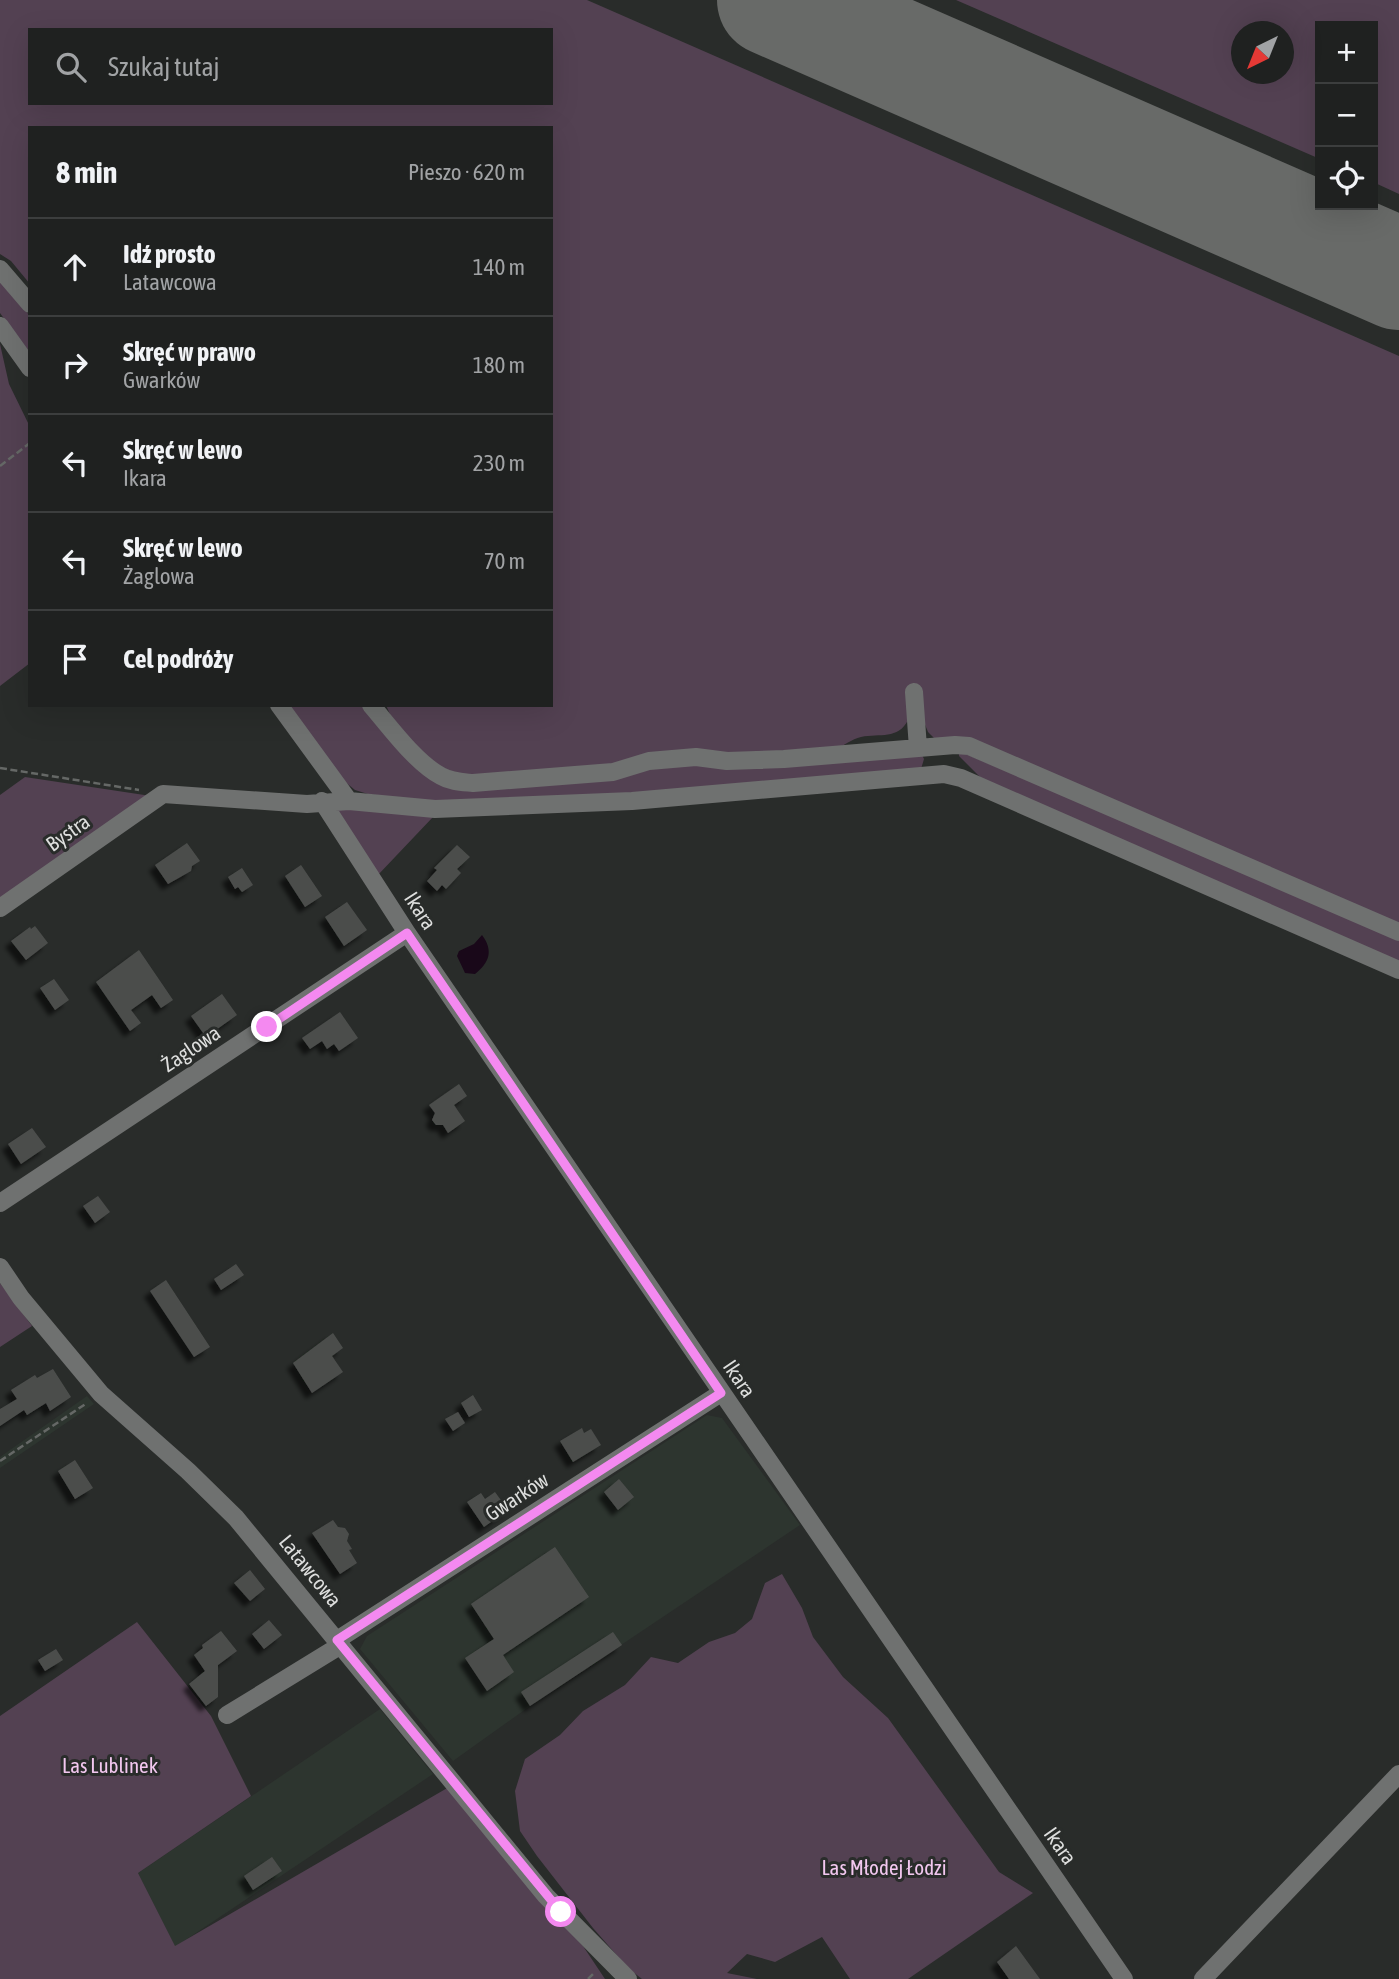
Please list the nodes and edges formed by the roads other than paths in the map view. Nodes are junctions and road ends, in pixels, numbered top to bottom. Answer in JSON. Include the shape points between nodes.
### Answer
{"nodes":[{"id":1,"x":0,"y":269,"type":"edge"},
{"id":2,"x":28,"y":302,"type":"edge"},
{"id":3,"x":0,"y":326,"type":"edge"},
{"id":4,"x":28,"y":365,"type":"edge"},
{"id":5,"x":914,"y":692,"type":"dead end"},
{"id":6,"x":280,"y":707,"type":"edge"},
{"id":7,"x":374,"y":707,"type":"edge"},
{"id":8,"x":940,"y":746,"type":"junction"},
{"id":9,"x":918,"y":748,"type":"junction"},
{"id":10,"x":944,"y":774,"type":"junction"},
{"id":11,"x":322,"y":801,"type":"junction"},
{"id":12,"x":349,"y":801,"type":"junction"},
{"id":13,"x":0,"y":908,"type":"edge"},
{"id":14,"x":1399,"y":932,"type":"edge"},
{"id":15,"x":407,"y":933,"type":"junction"},
{"id":16,"x":1399,"y":970,"type":"edge"},
{"id":17,"x":0,"y":1203,"type":"edge"},
{"id":18,"x":0,"y":1267,"type":"edge"},
{"id":19,"x":721,"y":1393,"type":"junction"},
{"id":20,"x":339,"y":1642,"type":"junction"},
{"id":21,"x":227,"y":1716,"type":"dead end"},
{"id":22,"x":1399,"y":1774,"type":"edge"},
{"id":23,"x":628,"y":1979,"type":"edge"},
{"id":24,"x":1124,"y":1979,"type":"edge"},
{"id":25,"x":1203,"y":1979,"type":"edge"}],
"edges":[{"from":1,"to":2,"type":"street"},
{"from":3,"to":4,"type":"street"},
{"from":5,"to":9,"type":"street"},
{"from":6,"to":12,"type":"street"},
{"from":7,"to":9,"type":"street","via":[[440,776],[473,783],[613,772],[649,761],[696,757],[772,760]]},
{"from":8,"to":9,"type":"street"},
{"from":8,"to":10,"type":"street"},
{"from":8,"to":14,"type":"street","via":[[980,749]]},
{"from":10,"to":12,"type":"street","via":[[632,801],[435,809]]},
{"from":10,"to":16,"type":"street"},
{"from":11,"to":12,"type":"street"},
{"from":11,"to":13,"type":"street","name":"Bystra","via":[[307,804],[163,794]]},
{"from":11,"to":15,"type":"street","name":"Ikara"},
{"from":15,"to":17,"type":"street","name":"Żaglowa"},
{"from":15,"to":19,"type":"street","name":"Ikara"},
{"from":18,"to":20,"type":"street","name":"Latawcowa","via":[[101,1394],[236,1518]]},
{"from":19,"to":20,"type":"street","name":"Gwarków"},
{"from":19,"to":24,"type":"street","name":"Ikara"},
{"from":20,"to":21,"type":"street","name":"Gwarków"},
{"from":20,"to":23,"type":"street","name":"Latawcowa","via":[[546,1896]]},
{"from":22,"to":25,"type":"street"}]}
